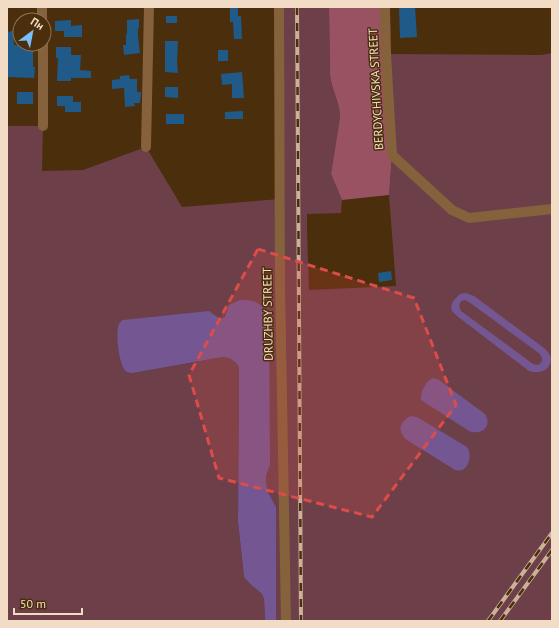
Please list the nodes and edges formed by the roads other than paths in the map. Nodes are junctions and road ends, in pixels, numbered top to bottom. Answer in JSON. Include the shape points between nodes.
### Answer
{"nodes":[{"id":1,"x":149,"y":7,"type":"edge"},
{"id":2,"x":279,"y":7,"type":"edge"},
{"id":3,"x":385,"y":7,"type":"edge"},
{"id":4,"x":42,"y":52,"type":"edge"},
{"id":5,"x":43,"y":126,"type":"dead end"},
{"id":6,"x":146,"y":147,"type":"dead end"},
{"id":7,"x":552,"y":209,"type":"edge"},
{"id":8,"x":286,"y":621,"type":"edge"}],
"edges":[{"from":1,"to":6,"type":"street"},
{"from":2,"to":8,"type":"street","name":"DRUZHBY STREET","via":[[280,286]]},
{"from":3,"to":7,"type":"street","name":"BERDYCHIVSKA STREET","via":[[392,155],[452,210],[469,218]]},
{"from":4,"to":5,"type":"street"}]}
